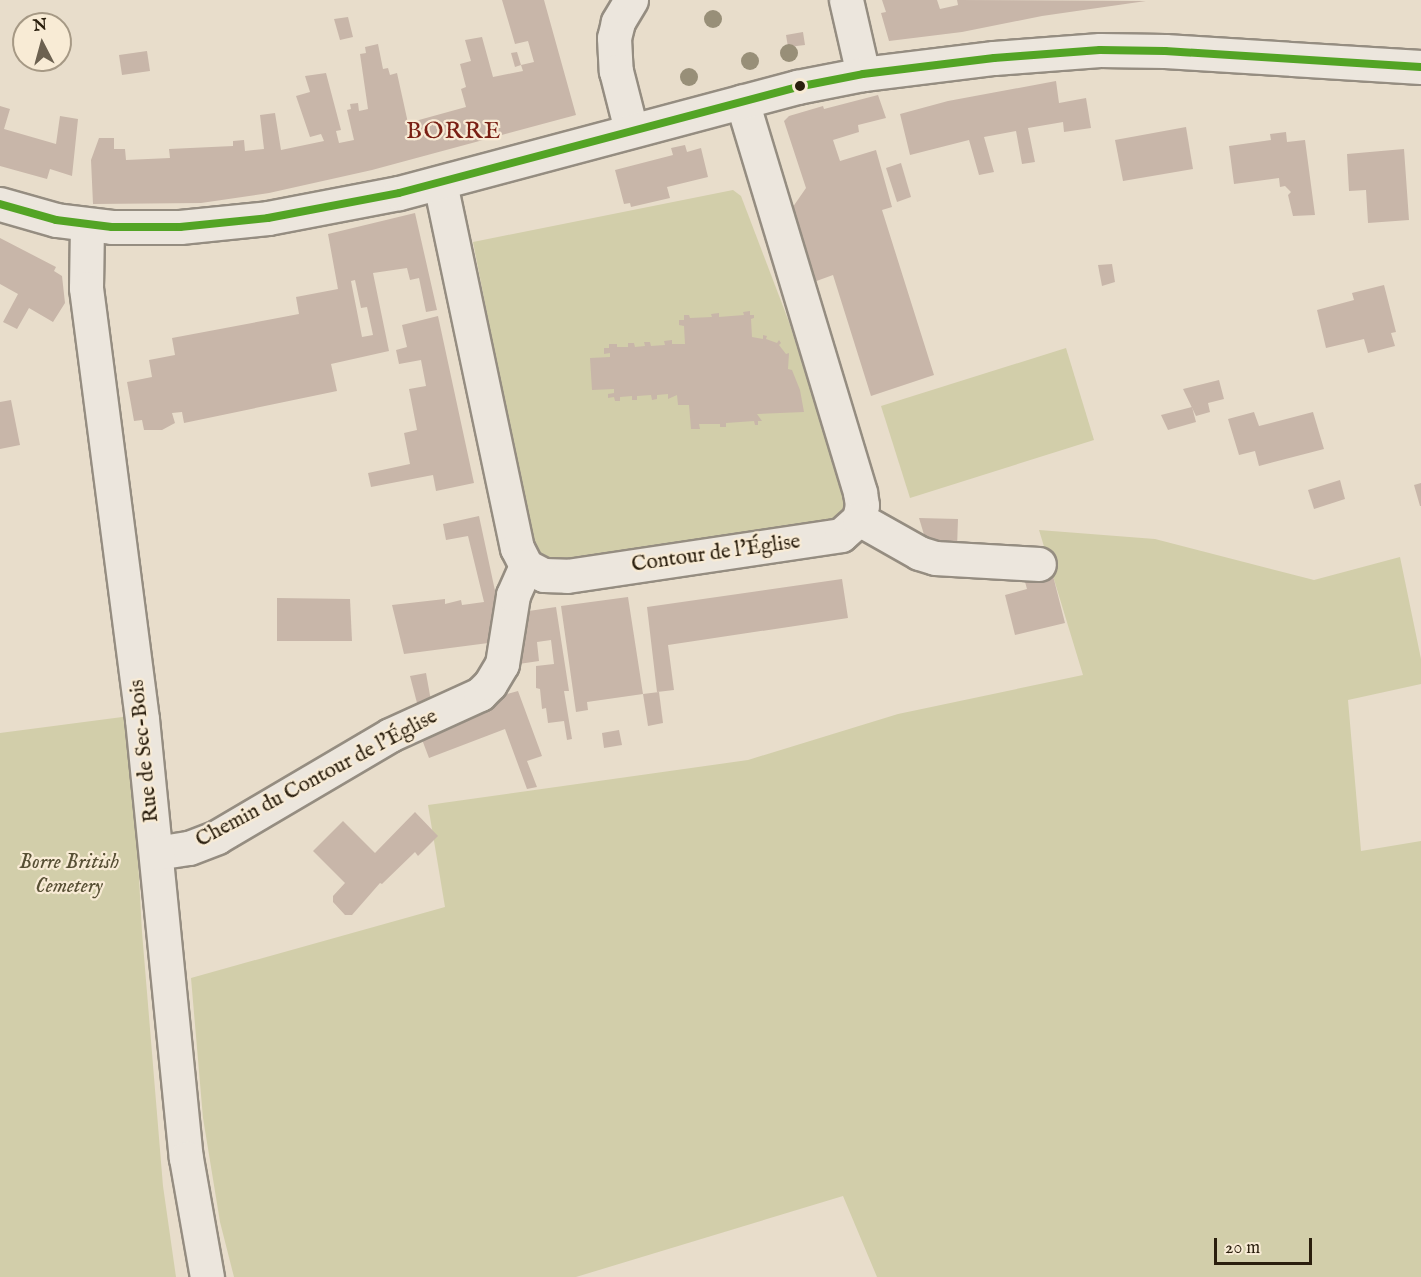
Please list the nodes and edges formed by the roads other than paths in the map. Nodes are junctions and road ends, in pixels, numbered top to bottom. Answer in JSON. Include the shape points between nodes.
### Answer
{"nodes":[{"id":1,"x":631,"y":0,"type":"edge"},
{"id":2,"x":846,"y":0,"type":"edge"},
{"id":3,"x":1421,"y":67,"type":"edge"},
{"id":4,"x":863,"y":74,"type":"junction"},
{"id":5,"x":742,"y":101,"type":"junction"},
{"id":6,"x":631,"y":130,"type":"junction"},
{"id":7,"x":440,"y":183,"type":"junction"},
{"id":8,"x":0,"y":204,"type":"edge"},
{"id":9,"x":87,"y":225,"type":"junction"},
{"id":10,"x":859,"y":519,"type":"junction"},
{"id":11,"x":1039,"y":564,"type":"dead end"},
{"id":12,"x":526,"y":567,"type":"junction"},
{"id":13,"x":156,"y":853,"type":"junction"},
{"id":14,"x":207,"y":1277,"type":"edge"}],
"edges":[{"from":1,"to":6,"type":"street","via":[[618,22],[614,46]]},
{"from":2,"to":4,"type":"street"},
{"from":3,"to":4,"type":"street","via":[[1231,53],[1100,50]]},
{"from":4,"to":5,"type":"street"},
{"from":5,"to":6,"type":"street"},
{"from":5,"to":10,"type":"street","via":[[860,492]]},
{"from":6,"to":7,"type":"street"},
{"from":7,"to":9,"type":"street","via":[[333,207],[236,222],[171,227]]},
{"from":7,"to":12,"type":"street","via":[[517,548]]},
{"from":8,"to":9,"type":"street"},
{"from":9,"to":13,"type":"street","name":"Rue de Sec-Bois","via":[[86,288]]},
{"from":10,"to":11,"type":"street","via":[[935,558]]},
{"from":10,"to":12,"type":"street","name":"Contour de l'Église","via":[[848,531],[833,537],[567,576],[544,575]]},
{"from":12,"to":13,"type":"street","name":"Chemin du Contour de l'Église","via":[[513,595],[502,664],[480,694],[390,735],[217,837],[189,848]]},
{"from":13,"to":14,"type":"street","name":"Rue de Sec-Bois","via":[[186,1158]]}]}
